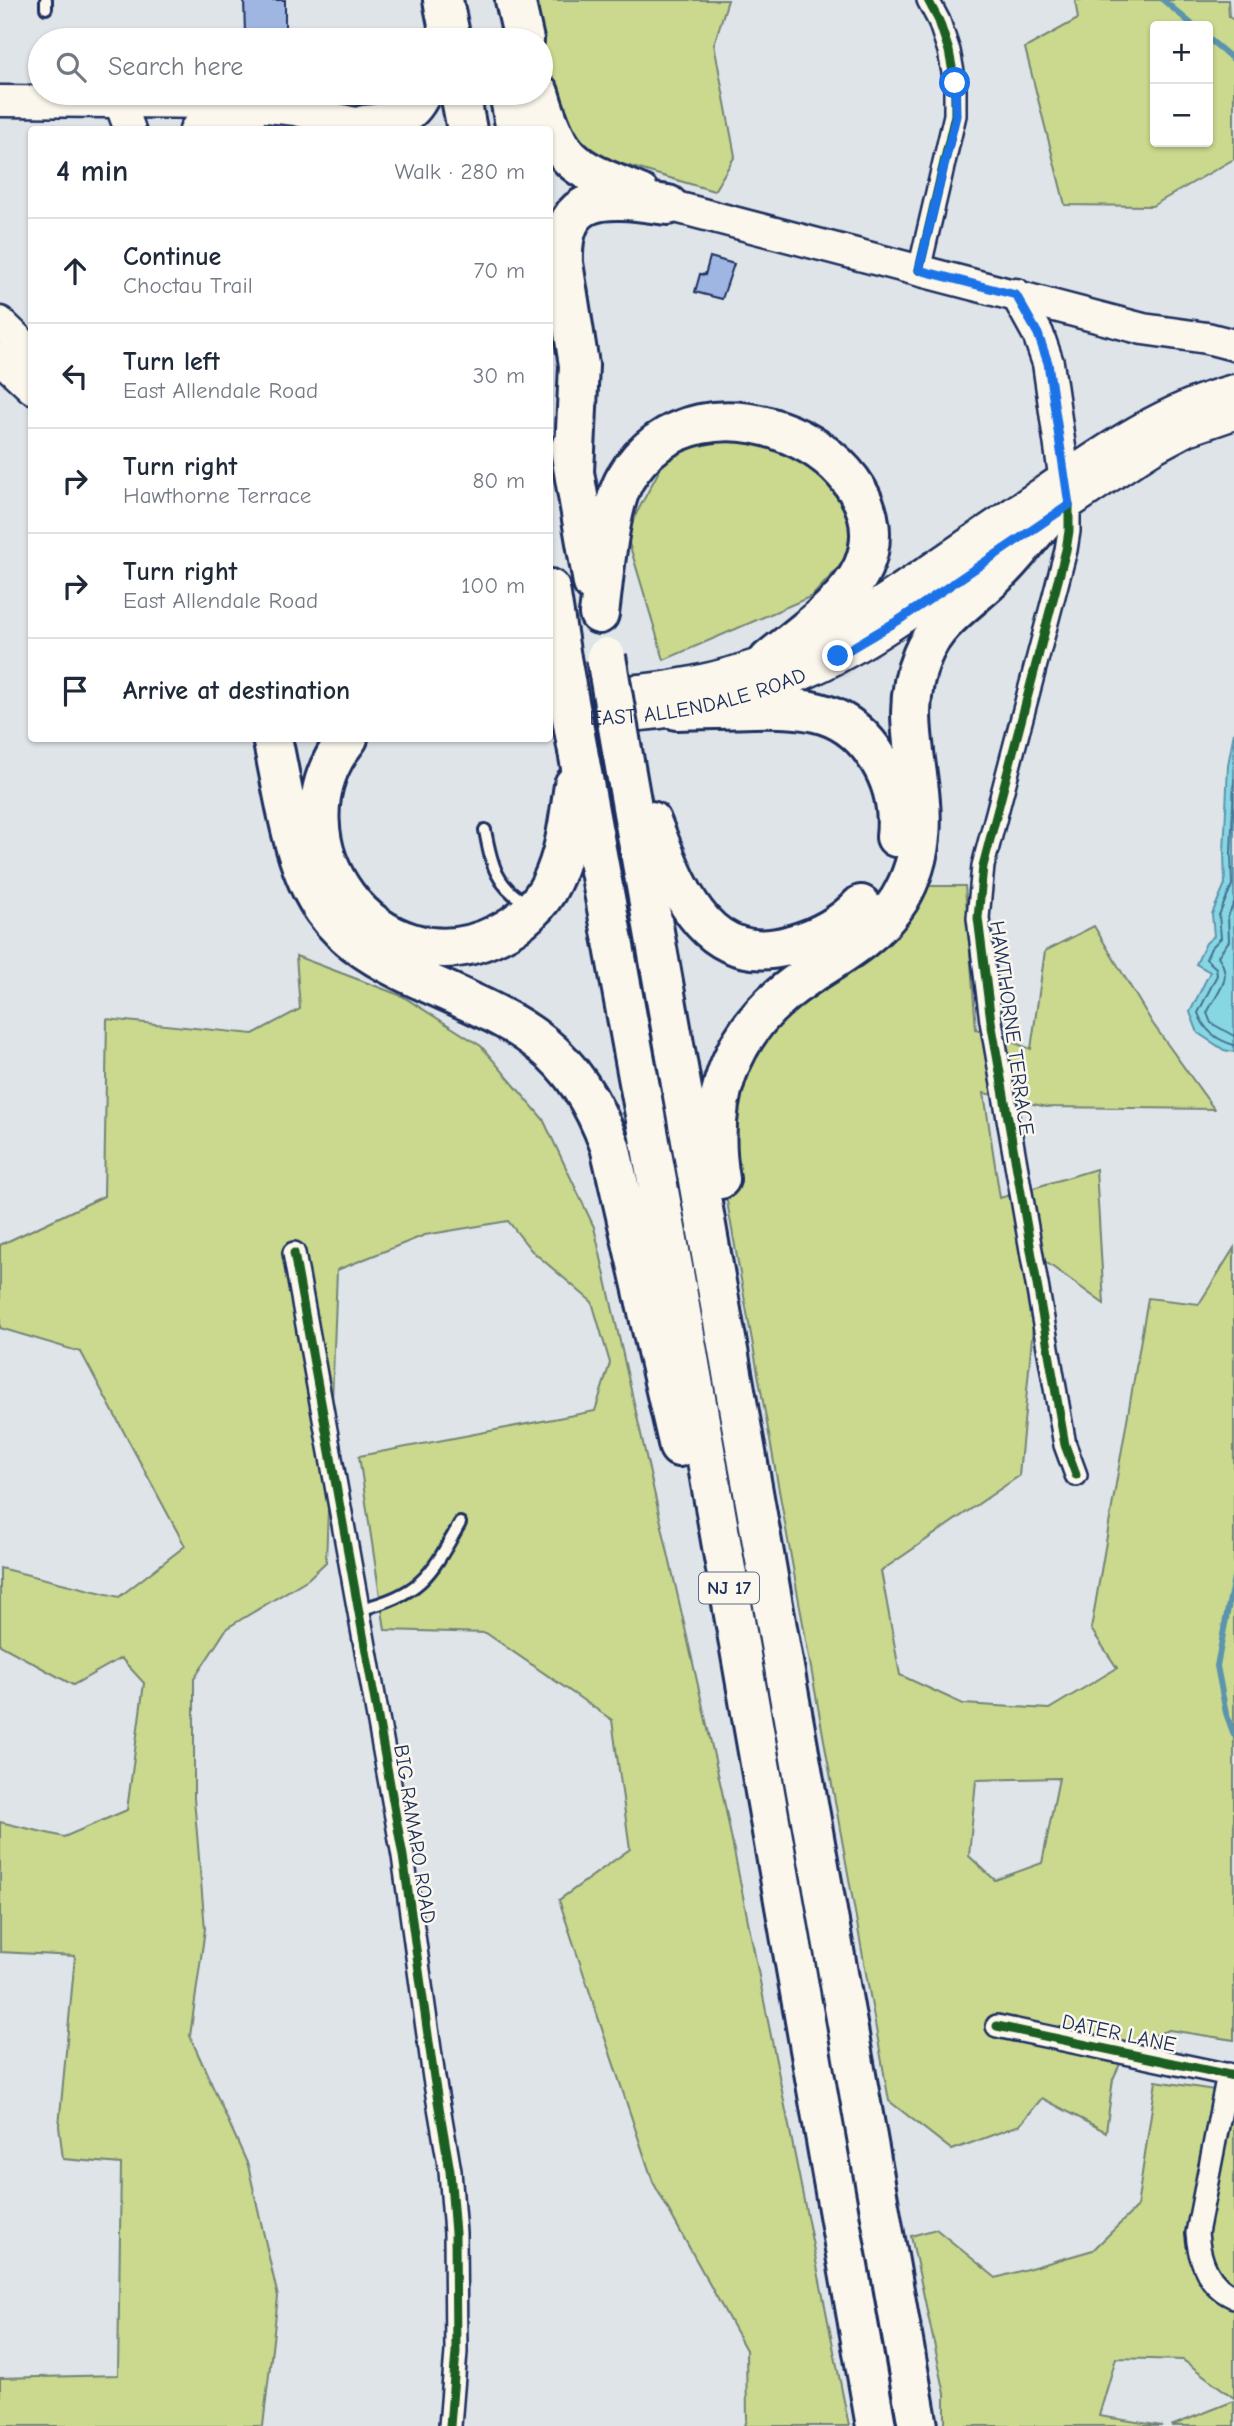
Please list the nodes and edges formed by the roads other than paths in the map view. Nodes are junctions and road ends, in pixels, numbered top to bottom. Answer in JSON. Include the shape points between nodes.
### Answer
{"nodes":[{"id":1,"x":421,"y":0,"type":"edge"},
{"id":2,"x":443,"y":0,"type":"edge"},
{"id":3,"x":491,"y":0,"type":"edge"},
{"id":4,"x":515,"y":0,"type":"edge"},
{"id":5,"x":928,"y":0,"type":"edge"},
{"id":6,"x":424,"y":28,"type":"edge"},
{"id":7,"x":448,"y":28,"type":"edge"},
{"id":8,"x":497,"y":28,"type":"edge"},
{"id":9,"x":521,"y":28,"type":"edge"},
{"id":10,"x":0,"y":101,"type":"edge"},
{"id":11,"x":28,"y":101,"type":"edge"},
{"id":12,"x":121,"y":105,"type":"edge"},
{"id":13,"x":242,"y":105,"type":"edge"},
{"id":14,"x":414,"y":105,"type":"edge"},
{"id":15,"x":462,"y":105,"type":"edge"},
{"id":16,"x":511,"y":105,"type":"edge"},
{"id":17,"x":543,"y":105,"type":"edge"},
{"id":18,"x":267,"y":107,"type":"junction"},
{"id":19,"x":129,"y":126,"type":"edge"},
{"id":20,"x":208,"y":126,"type":"edge"},
{"id":21,"x":364,"y":126,"type":"edge"},
{"id":22,"x":372,"y":126,"type":"edge"},
{"id":23,"x":466,"y":126,"type":"edge"},
{"id":24,"x":515,"y":126,"type":"edge"},
{"id":25,"x":551,"y":126,"type":"edge"},
{"id":26,"x":553,"y":133,"type":"edge"},
{"id":27,"x":668,"y":205,"type":"junction"},
{"id":28,"x":919,"y":270,"type":"junction"},
{"id":29,"x":1016,"y":295,"type":"junction"},
{"id":30,"x":0,"y":322,"type":"edge"},
{"id":31,"x":553,"y":344,"type":"edge"},
{"id":32,"x":1234,"y":345,"type":"edge"},
{"id":33,"x":28,"y":349,"type":"edge"},
{"id":34,"x":0,"y":358,"type":"edge"},
{"id":35,"x":28,"y":384,"type":"edge"},
{"id":36,"x":1234,"y":390,"type":"edge"},
{"id":37,"x":1234,"y":414,"type":"edge"},
{"id":38,"x":574,"y":472,"type":"junction"},
{"id":39,"x":1058,"y":502,"type":"junction"},
{"id":40,"x":599,"y":614,"type":"junction"},
{"id":41,"x":553,"y":640,"type":"edge"},
{"id":42,"x":769,"y":660,"type":"junction"},
{"id":43,"x":555,"y":674,"type":"edge"},
{"id":44,"x":677,"y":710,"type":"junction"},
{"id":45,"x":553,"y":716,"type":"edge"},
{"id":46,"x":273,"y":742,"type":"edge"},
{"id":47,"x":345,"y":742,"type":"edge"},
{"id":48,"x":622,"y":750,"type":"junction"},
{"id":49,"x":578,"y":751,"type":"junction"},
{"id":50,"x":485,"y":830,"type":"dead end"},
{"id":51,"x":534,"y":907,"type":"junction"},
{"id":52,"x":294,"y":1253,"type":"dead end"},
{"id":53,"x":730,"y":1366,"type":"junction"},
{"id":54,"x":1076,"y":1475,"type":"dead end"},
{"id":55,"x":460,"y":1523,"type":"dead end"},
{"id":56,"x":358,"y":1610,"type":"junction"},
{"id":57,"x":754,"y":1728,"type":"junction"},
{"id":58,"x":997,"y":2026,"type":"dead end"},
{"id":59,"x":1231,"y":2075,"type":"edge"},
{"id":60,"x":1234,"y":2297,"type":"edge"},
{"id":61,"x":450,"y":2426,"type":"edge"},
{"id":62,"x":876,"y":2426,"type":"edge"},
{"id":63,"x":918,"y":2426,"type":"edge"}],
"edges":[{"from":1,"to":6,"type":"highway"},
{"from":2,"to":7,"type":"highway"},
{"from":3,"to":8,"type":"highway"},
{"from":4,"to":9,"type":"highway"},
{"from":5,"to":28,"type":"street","via":[[949,51],[956,116]]},
{"from":10,"to":11,"type":"main road"},
{"from":12,"to":19,"type":"main road"},
{"from":13,"to":18,"type":"main road"},
{"from":14,"to":22,"type":"highway","via":[[394,121]]},
{"from":15,"to":23,"type":"highway"},
{"from":16,"to":24,"type":"highway"},
{"from":17,"to":25,"type":"highway"},
{"from":18,"to":20,"type":"main road"},
{"from":18,"to":21,"type":"main road"},
{"from":26,"to":27,"type":"highway","via":[[575,164]]},
{"from":27,"to":28,"type":"main road"},
{"from":27,"to":38,"type":"highway","via":[[615,198],[593,201],[576,212],[566,227],[562,263],[579,365]]},
{"from":28,"to":29,"type":"main road"},
{"from":29,"to":32,"type":"main road","via":[[1143,329]]},
{"from":29,"to":39,"type":"main road","name":"HAWTHORNE TERRACE","via":[[1048,363]]},
{"from":30,"to":33,"type":"main road"},
{"from":31,"to":38,"type":"highway","number":"NJ 17"},
{"from":34,"to":35,"type":"main road"},
{"from":36,"to":39,"type":"main road","name":"EAST ALLENDALE ROAD","via":[[1162,417]]},
{"from":37,"to":39,"type":"main road","name":"EAST ALLENDALE ROAD","via":[[1187,430]]},
{"from":38,"to":40,"type":"highway","number":"NJ 17"},
{"from":39,"to":42,"type":"main road","name":"EAST ALLENDALE ROAD","via":[[818,640]]},
{"from":39,"to":44,"type":"main road","name":"EAST ALLENDALE ROAD","via":[[899,620],[838,656],[740,696]]},
{"from":39,"to":53,"type":"highway","via":[[997,575],[938,628],[922,655],[910,711],[922,834],[914,869],[898,901],[864,938],[771,1006],[728,1066],[716,1134],[728,1230]]},
{"from":39,"to":54,"type":"street","name":"HAWTHORNE TERRACE","via":[[1069,531],[1064,560],[983,866],[978,918],[990,1021],[1036,1287],[1065,1446]]},
{"from":40,"to":42,"type":"highway","via":[[614,510],[632,469],[654,447],[684,428],[720,420],[755,423],[792,435],[841,469],[864,506],[869,542],[864,565],[851,587]]},
{"from":40,"to":48,"type":"highway","number":"NJ 17","bridge":true},
{"from":41,"to":43,"type":"highway","number":"NJ 17"},
{"from":42,"to":43,"type":"main road","name":"EAST ALLENDALE ROAD","via":[[704,680],[608,692]]},
{"from":43,"to":49,"type":"highway","number":"NJ 17","bridge":true},
{"from":44,"to":45,"type":"main road","name":"EAST ALLENDALE ROAD","via":[[594,718]]},
{"from":44,"to":48,"type":"highway","via":[[821,712],[851,727],[876,755],[897,806],[895,843],[880,880],[837,927],[773,949],[727,942],[703,925],[682,895]]},
{"from":46,"to":57,"type":"highway","via":[[303,871],[315,897],[338,927],[379,960],[505,1018],[535,1037],[573,1075],[595,1110],[610,1146],[681,1460]]},
{"from":47,"to":51,"type":"highway","via":[[325,778],[318,817],[330,869],[362,915],[402,941],[449,948],[495,936]]},
{"from":48,"to":53,"type":"highway","number":"NJ 17"},
{"from":49,"to":51,"type":"highway","via":[[561,859],[550,886]]},
{"from":49,"to":57,"type":"highway","number":"NJ 17"},
{"from":50,"to":51,"type":"lane","via":[[490,857],[507,891]]},
{"from":52,"to":56,"type":"street","name":"BIG RAMAPO ROAD"},
{"from":53,"to":63,"type":"highway","number":"NJ 17"},
{"from":55,"to":56,"type":"lane","via":[[438,1562],[410,1591]]},
{"from":56,"to":61,"type":"street","name":"BIG RAMAPO ROAD","via":[[403,1856],[450,2171],[456,2353]]},
{"from":57,"to":62,"type":"highway","number":"NJ 17"},
{"from":58,"to":59,"type":"street","name":"DATER LANE"},
{"from":59,"to":60,"type":"street","via":[[1197,2233],[1204,2268]]}]}
